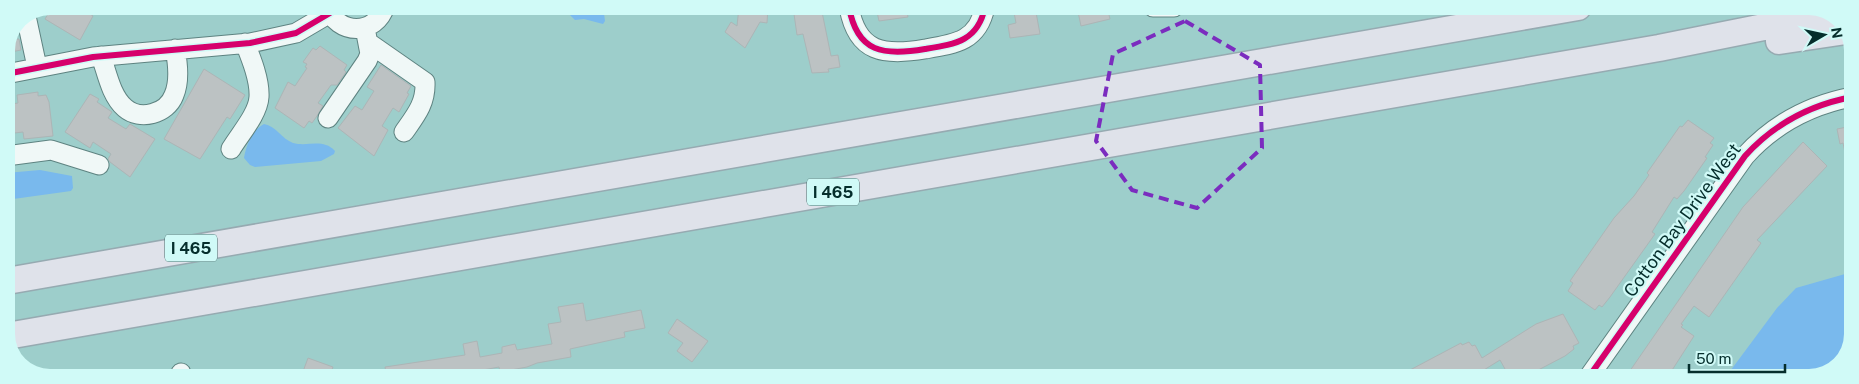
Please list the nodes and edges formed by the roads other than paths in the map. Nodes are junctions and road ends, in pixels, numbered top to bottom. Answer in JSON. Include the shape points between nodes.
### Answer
{"nodes":[{"id":1,"x":321,"y":15,"type":"edge"},
{"id":2,"x":332,"y":15,"type":"edge"},
{"id":3,"x":382,"y":15,"type":"edge"},
{"id":4,"x":851,"y":15,"type":"edge"},
{"id":5,"x":983,"y":15,"type":"edge"},
{"id":6,"x":1532,"y":15,"type":"edge"},
{"id":7,"x":1817,"y":16,"type":"edge"},
{"id":8,"x":28,"y":23,"type":"edge"},
{"id":9,"x":1838,"y":32,"type":"edge"},
{"id":10,"x":367,"y":36,"type":"junction"},
{"id":11,"x":245,"y":43,"type":"junction"},
{"id":12,"x":1659,"y":48,"type":"junction"},
{"id":13,"x":175,"y":49,"type":"junction"},
{"id":14,"x":101,"y":56,"type":"junction"},
{"id":15,"x":37,"y":67,"type":"junction"},
{"id":16,"x":15,"y":72,"type":"edge"},
{"id":17,"x":1844,"y":99,"type":"edge"},
{"id":18,"x":328,"y":118,"type":"dead end"},
{"id":19,"x":404,"y":132,"type":"dead end"},
{"id":20,"x":231,"y":149,"type":"dead end"},
{"id":21,"x":15,"y":155,"type":"edge"},
{"id":22,"x":99,"y":165,"type":"dead end"},
{"id":23,"x":15,"y":279,"type":"edge"},
{"id":24,"x":15,"y":335,"type":"edge"},
{"id":25,"x":1594,"y":369,"type":"edge"}],
"edges":[{"from":1,"to":11,"type":"street","via":[[296,33]]},
{"from":2,"to":10,"type":"street","via":[[345,27]]},
{"from":3,"to":10,"type":"street"},
{"from":4,"to":5,"type":"street","via":[[856,30],[872,48],[893,54],[952,44],[967,38]]},
{"from":6,"to":23,"type":"highway","number":"I 465"},
{"from":7,"to":12,"type":"highway","number":"I 465"},
{"from":8,"to":15,"type":"street"},
{"from":9,"to":12,"type":"highway","via":[[1750,46]]},
{"from":10,"to":18,"type":"street","via":[[370,54],[367,61]]},
{"from":10,"to":19,"type":"street","via":[[425,82],[422,106]]},
{"from":11,"to":13,"type":"street"},
{"from":11,"to":20,"type":"street","via":[[259,97]]},
{"from":12,"to":24,"type":"highway","number":"I 465"},
{"from":13,"to":14,"type":"street"},
{"from":13,"to":14,"type":"street","via":[[178,63],[174,98],[149,115],[126,109],[116,98]]},
{"from":14,"to":15,"type":"street"},
{"from":15,"to":16,"type":"street"},
{"from":17,"to":25,"type":"street","name":"Cotton Bay Drive West","via":[[1822,104],[1796,116],[1770,132],[1750,150]]},
{"from":21,"to":22,"type":"street","via":[[51,150]]}]}
